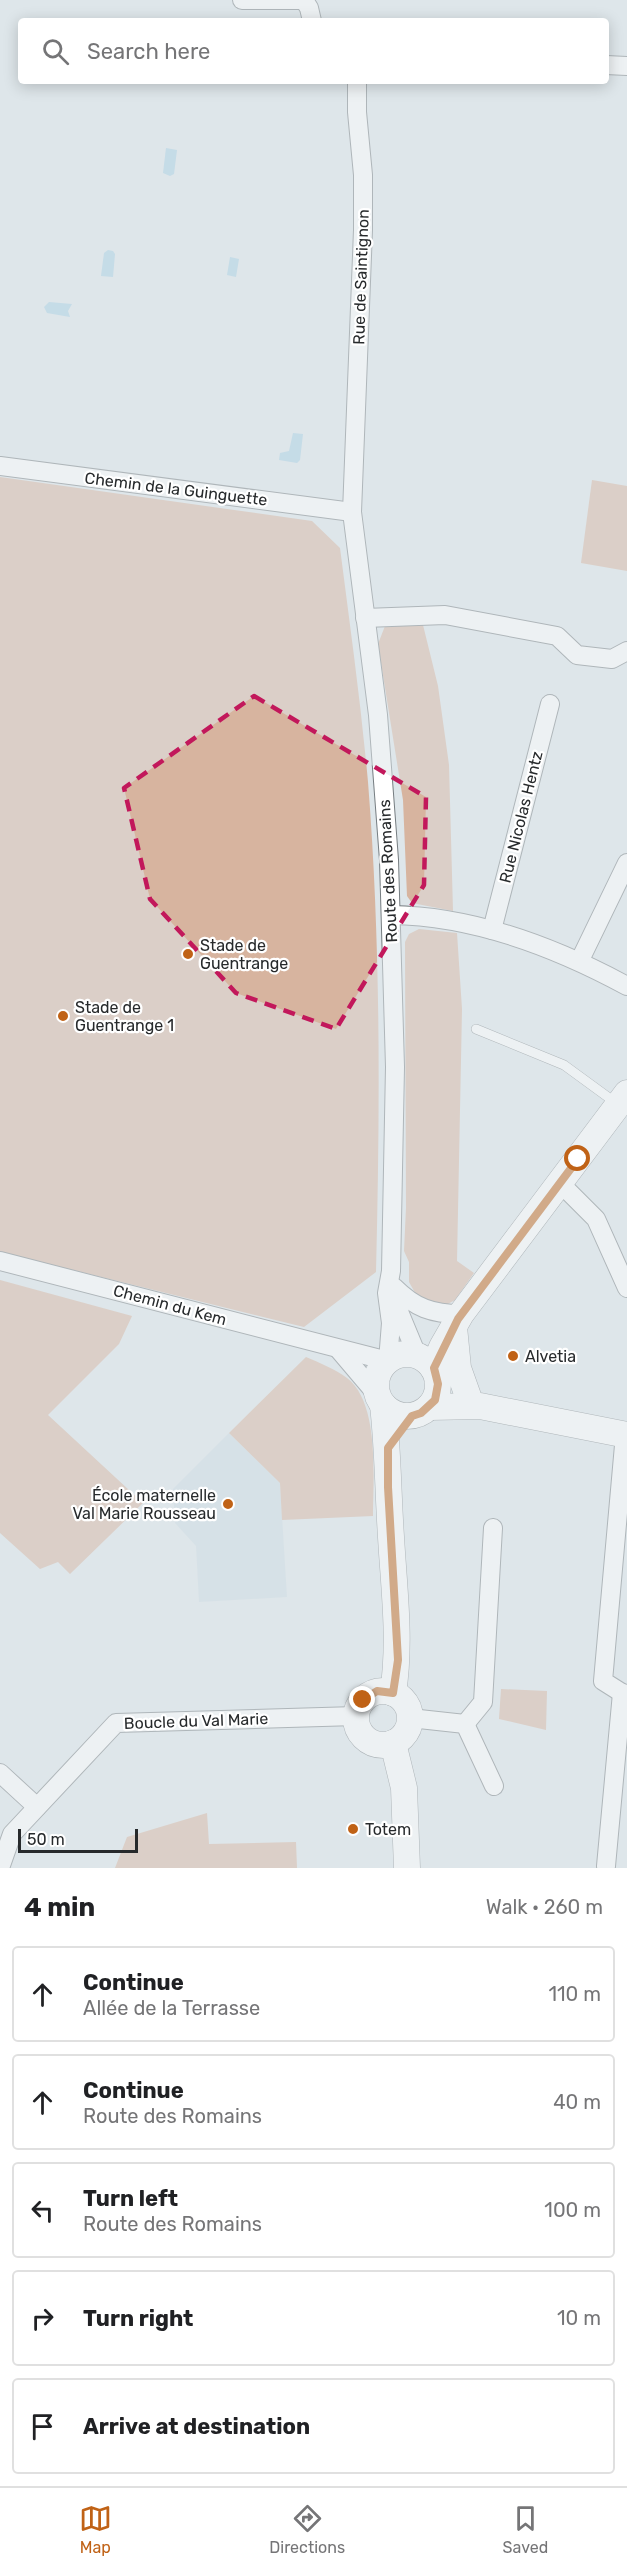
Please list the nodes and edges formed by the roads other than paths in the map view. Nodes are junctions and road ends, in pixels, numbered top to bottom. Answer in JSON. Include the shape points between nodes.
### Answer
{"nodes":[{"id":1,"x":242,"y":0,"type":"edge"},
{"id":2,"x":307,"y":7,"type":"edge"},
{"id":3,"x":323,"y":18,"type":"edge"},
{"id":4,"x":609,"y":65,"type":"edge"},
{"id":5,"x":627,"y":66,"type":"edge"},
{"id":6,"x":357,"y":84,"type":"edge"},
{"id":7,"x":0,"y":466,"type":"edge"},
{"id":8,"x":352,"y":473,"type":"joint"},
{"id":9,"x":352,"y":512,"type":"junction"},
{"id":10,"x":365,"y":618,"type":"junction"},
{"id":11,"x":627,"y":651,"type":"edge"},
{"id":12,"x":550,"y":704,"type":"dead end"},
{"id":13,"x":627,"y":863,"type":"edge"},
{"id":14,"x":391,"y":915,"type":"junction"},
{"id":15,"x":492,"y":930,"type":"junction"},
{"id":16,"x":580,"y":960,"type":"junction"},
{"id":17,"x":627,"y":986,"type":"edge"},
{"id":18,"x":476,"y":1029,"type":"dead end"},
{"id":19,"x":623,"y":1099,"type":"edge"},
{"id":20,"x":560,"y":1183,"type":"junction"},
{"id":21,"x":622,"y":1260,"type":"edge"},
{"id":22,"x":0,"y":1261,"type":"edge"},
{"id":23,"x":392,"y":1279,"type":"junction"},
{"id":24,"x":627,"y":1288,"type":"edge"},
{"id":25,"x":458,"y":1320,"type":"junction"},
{"id":26,"x":339,"y":1350,"type":"junction"},
{"id":27,"x":388,"y":1361,"type":"junction"},
{"id":28,"x":429,"y":1366,"type":"junction"},
{"id":29,"x":381,"y":1400,"type":"junction"},
{"id":30,"x":475,"y":1402,"type":"junction"},
{"id":31,"x":421,"y":1412,"type":"junction"},
{"id":32,"x":626,"y":1435,"type":"edge"},
{"id":33,"x":388,"y":1448,"type":"junction"},
{"id":34,"x":493,"y":1528,"type":"dead end"},
{"id":35,"x":393,"y":1693,"type":"junction"},
{"id":36,"x":625,"y":1693,"type":"edge"},
{"id":37,"x":356,"y":1716,"type":"junction"},
{"id":38,"x":410,"y":1718,"type":"junction"},
{"id":39,"x":465,"y":1724,"type":"junction"},
{"id":40,"x":393,"y":1743,"type":"junction"},
{"id":41,"x":0,"y":1773,"type":"edge"},
{"id":42,"x":494,"y":1786,"type":"dead end"},
{"id":43,"x":37,"y":1807,"type":"junction"},
{"id":44,"x":606,"y":1866,"type":"dead end"},
{"id":45,"x":0,"y":1868,"type":"edge"},
{"id":46,"x":407,"y":1868,"type":"edge"}],
"edges":[{"from":1,"to":2,"type":"street"},
{"from":2,"to":3,"type":"street"},
{"from":4,"to":5,"type":"street"},
{"from":6,"to":8,"type":"street","name":"Rue de Saintignon","via":[[363,230]]},
{"from":7,"to":9,"type":"street","name":"Chemin de la Guinguette"},
{"from":8,"to":9,"type":"street","name":"Route des Romains"},
{"from":9,"to":10,"type":"street","name":"Route des Romains"},
{"from":10,"to":11,"type":"street","via":[[445,615],[557,636],[577,655],[612,659]]},
{"from":10,"to":14,"type":"street","name":"Route des Romains","via":[[384,782]]},
{"from":12,"to":15,"type":"street","name":"Rue Nicolas Hentz"},
{"from":13,"to":16,"type":"street"},
{"from":14,"to":15,"type":"street"},
{"from":14,"to":23,"type":"street","name":"Route des Romains","via":[[395,1067]]},
{"from":15,"to":16,"type":"street"},
{"from":16,"to":17,"type":"street"},
{"from":18,"to":19,"type":"lane","via":[[564,1065]]},
{"from":19,"to":20,"type":"street"},
{"from":20,"to":21,"type":"street","via":[[596,1219]]},
{"from":20,"to":25,"type":"street"},
{"from":21,"to":24,"type":"street"},
{"from":22,"to":26,"type":"street","name":"Chemin du Kem"},
{"from":23,"to":25,"type":"street","via":[[416,1305]]},
{"from":23,"to":27,"type":"street","name":"Route des Romains","via":[[387,1293],[391,1323]]},
{"from":23,"to":28,"type":"street","name":"Route des Romains","via":[[400,1314]]},
{"from":25,"to":28,"type":"street"},
{"from":25,"to":30,"type":"street","via":[[458,1368]]},
{"from":26,"to":27,"type":"street","name":"Chemin du Kem"},
{"from":26,"to":29,"type":"street"},
{"from":27,"to":28,"type":"street","via":[[403,1354]]},
{"from":27,"to":29,"type":"street","name":"Route des Romains","via":[[379,1374],[376,1389]]},
{"from":28,"to":30,"type":"street"},
{"from":28,"to":31,"type":"street","via":[[438,1392]]},
{"from":29,"to":31,"type":"street","via":[[391,1412]]},
{"from":29,"to":33,"type":"street","name":"Route des Romains"},
{"from":30,"to":31,"type":"street"},
{"from":30,"to":32,"type":"street"},
{"from":31,"to":33,"type":"street"},
{"from":32,"to":36,"type":"street","via":[[603,1681]]},
{"from":33,"to":35,"type":"street","name":"Route des Romains","via":[[398,1660]]},
{"from":34,"to":39,"type":"street","via":[[483,1702]]},
{"from":35,"to":37,"type":"street","via":[[369,1694],[358,1706]]},
{"from":35,"to":38,"type":"street","via":[[406,1703]]},
{"from":36,"to":44,"type":"street"},
{"from":37,"to":40,"type":"street","via":[[358,1729],[367,1739],[379,1744]]},
{"from":37,"to":43,"type":"street","name":"Boucle du Val Marie","via":[[116,1723]]},
{"from":38,"to":39,"type":"street"},
{"from":38,"to":40,"type":"street","via":[[405,1733]]},
{"from":39,"to":42,"type":"street"},
{"from":40,"to":46,"type":"street","via":[[404,1788]]},
{"from":41,"to":43,"type":"street"},
{"from":43,"to":45,"type":"street","name":"Boucle du Val Marie","via":[[12,1834]]}]}
